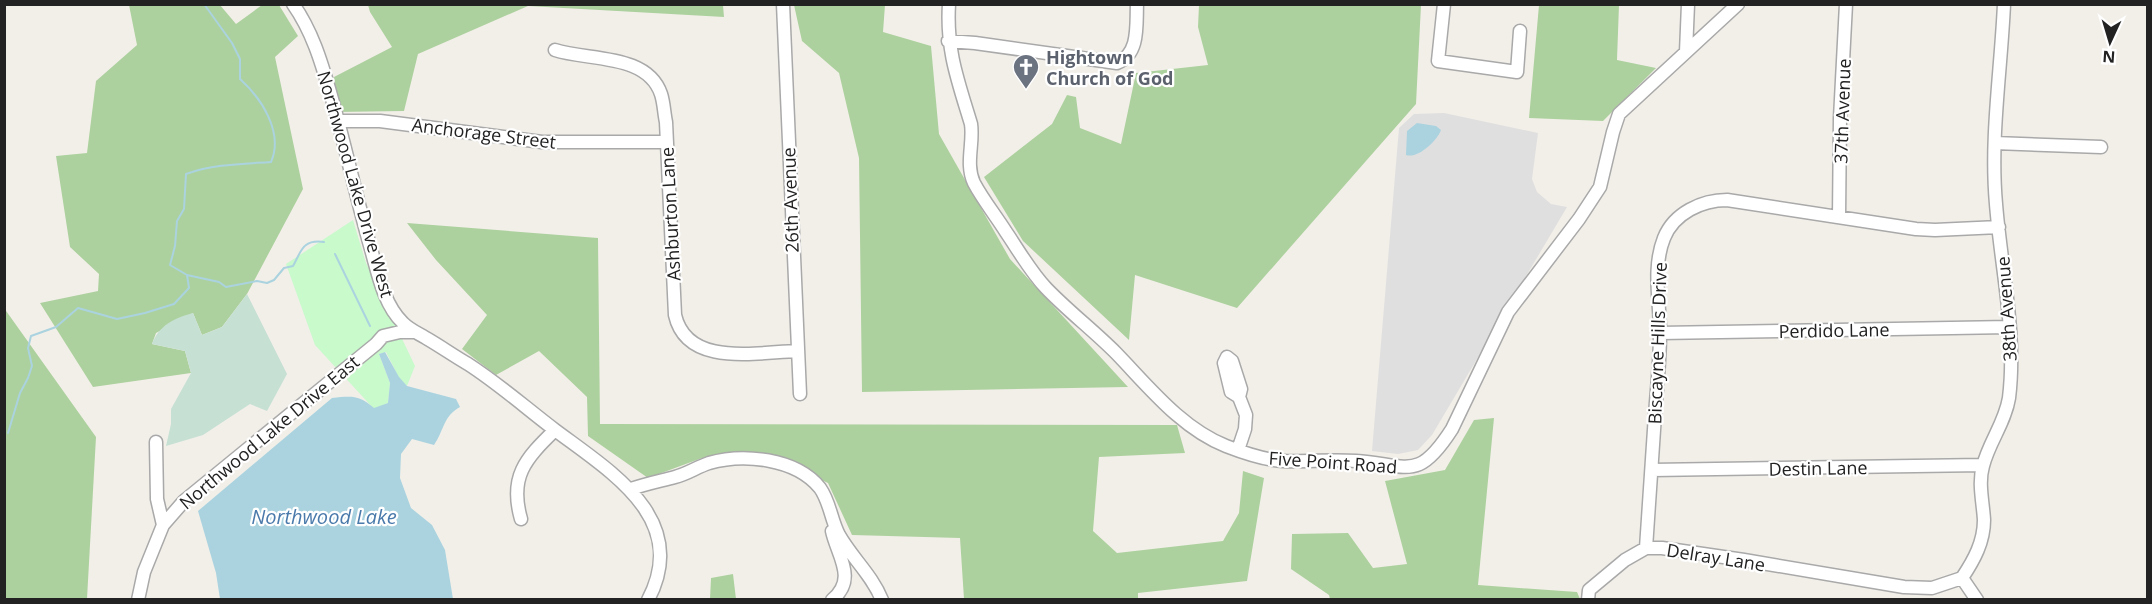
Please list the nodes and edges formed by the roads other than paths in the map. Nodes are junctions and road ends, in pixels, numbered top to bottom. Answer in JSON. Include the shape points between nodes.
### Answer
{"nodes":[{"id":1,"x":293,"y":4,"type":"edge"},
{"id":2,"x":783,"y":4,"type":"edge"},
{"id":3,"x":949,"y":4,"type":"edge"},
{"id":4,"x":1137,"y":4,"type":"edge"},
{"id":5,"x":1444,"y":4,"type":"edge"},
{"id":6,"x":1688,"y":4,"type":"edge"},
{"id":7,"x":1738,"y":4,"type":"edge"},
{"id":8,"x":1846,"y":4,"type":"edge"},
{"id":9,"x":2004,"y":4,"type":"edge"},
{"id":10,"x":1520,"y":31,"type":"dead end"},
{"id":11,"x":948,"y":41,"type":"junction"},
{"id":12,"x":555,"y":50,"type":"dead end"},
{"id":13,"x":1686,"y":52,"type":"junction"},
{"id":14,"x":338,"y":121,"type":"junction"},
{"id":15,"x":666,"y":142,"type":"junction"},
{"id":16,"x":1995,"y":143,"type":"junction"},
{"id":17,"x":2101,"y":147,"type":"dead end"},
{"id":18,"x":1839,"y":217,"type":"junction"},
{"id":19,"x":1999,"y":227,"type":"junction"},
{"id":20,"x":390,"y":306,"type":"junction"},
{"id":21,"x":402,"y":322,"type":"junction"},
{"id":22,"x":2009,"y":327,"type":"junction"},
{"id":23,"x":414,"y":332,"type":"junction"},
{"id":24,"x":1660,"y":333,"type":"junction"},
{"id":25,"x":382,"y":336,"type":"junction"},
{"id":26,"x":797,"y":351,"type":"junction"},
{"id":27,"x":1226,"y":354,"type":"dead end"},
{"id":28,"x":800,"y":394,"type":"dead end"},
{"id":29,"x":555,"y":430,"type":"junction"},
{"id":30,"x":156,"y":442,"type":"dead end"},
{"id":31,"x":1238,"y":450,"type":"junction"},
{"id":32,"x":1983,"y":465,"type":"junction"},
{"id":33,"x":1652,"y":470,"type":"junction"},
{"id":34,"x":631,"y":489,"type":"junction"},
{"id":35,"x":521,"y":519,"type":"dead end"},
{"id":36,"x":833,"y":521,"type":"junction"},
{"id":37,"x":163,"y":525,"type":"junction"},
{"id":38,"x":1646,"y":548,"type":"junction"},
{"id":39,"x":1962,"y":578,"type":"junction"},
{"id":40,"x":138,"y":600,"type":"edge"},
{"id":41,"x":648,"y":600,"type":"edge"},
{"id":42,"x":832,"y":600,"type":"edge"},
{"id":43,"x":882,"y":600,"type":"edge"},
{"id":44,"x":1588,"y":600,"type":"edge"},
{"id":45,"x":1977,"y":600,"type":"edge"}],
"edges":[{"from":1,"to":14,"type":"street","name":"Northwood Lake Drive West","via":[[314,43]]},
{"from":2,"to":26,"type":"street","name":"26th Avenue"},
{"from":3,"to":11,"type":"street","name":"Five Point Road"},
{"from":4,"to":11,"type":"street","via":[[1131,52],[1117,63]]},
{"from":5,"to":10,"type":"street","via":[[1438,61],[1517,72]]},
{"from":6,"to":13,"type":"street"},
{"from":7,"to":13,"type":"street","name":"Five Point Road"},
{"from":8,"to":18,"type":"street","name":"37th Avenue"},
{"from":9,"to":16,"type":"street","name":"38th Avenue"},
{"from":11,"to":31,"type":"street","name":"Five Point Road","via":[[973,134],[970,164],[974,182],[1032,271],[1155,395],[1197,431]]},
{"from":12,"to":15,"type":"street","name":"Ashburton Lane","via":[[626,63],[644,72],[661,94]]},
{"from":13,"to":31,"type":"street","name":"Five Point Road","via":[[1619,114],[1600,188],[1508,312],[1452,429],[1429,459],[1421,465],[1402,468],[1355,460],[1281,461]]},
{"from":14,"to":15,"type":"street","name":"Anchorage Street","via":[[380,121],[542,142]]},
{"from":14,"to":20,"type":"street","name":"Northwood Lake Drive West","via":[[358,204]]},
{"from":15,"to":26,"type":"street","name":"Ashburton Lane","via":[[677,324],[688,340],[705,350],[723,354]]},
{"from":16,"to":17,"type":"street"},
{"from":16,"to":19,"type":"street","name":"38th Avenue"},
{"from":18,"to":19,"type":"street","name":"Biscayne Hills Drive","via":[[1916,229]]},
{"from":18,"to":24,"type":"street","name":"Biscayne Hills Drive","via":[[1727,200],[1708,201],[1691,208],[1670,228],[1660,254]]},
{"from":19,"to":22,"type":"street","name":"38th Avenue"},
{"from":20,"to":21,"type":"street","name":"Northwood Lake Drive West"},
{"from":20,"to":25,"type":"street","via":[[388,327]]},
{"from":21,"to":23,"type":"street","name":"Northwood Lake Drive West"},
{"from":21,"to":25,"type":"street","name":"Northwood Lake Drive East"},
{"from":22,"to":24,"type":"street","name":"Perdido Lane"},
{"from":22,"to":32,"type":"street","name":"38th Avenue","via":[[2008,401]]},
{"from":23,"to":25,"type":"street"},
{"from":23,"to":29,"type":"street","name":"Northwood Lake Drive West","via":[[475,369]]},
{"from":24,"to":33,"type":"street","name":"Biscayne Hills Drive"},
{"from":25,"to":37,"type":"street","name":"Northwood Lake Drive East","via":[[184,501]]},
{"from":26,"to":28,"type":"street","name":"26th Avenue"},
{"from":27,"to":31,"type":"street","via":[[1232,361],[1232,377],[1241,388],[1239,397],[1246,415]]},
{"from":29,"to":34,"type":"street","name":"Northwood Lake Drive West"},
{"from":29,"to":35,"type":"street","via":[[529,460],[516,484]]},
{"from":30,"to":37,"type":"street","via":[[157,499]]},
{"from":32,"to":33,"type":"street","name":"Destin Lane"},
{"from":32,"to":39,"type":"street","name":"38th Avenue","via":[[1981,542]]},
{"from":33,"to":38,"type":"street","name":"Biscayne Hills Drive"},
{"from":34,"to":36,"type":"street","via":[[719,460],[766,460],[785,465],[818,486]]},
{"from":34,"to":41,"type":"street","name":"Northwood Lake Drive West","via":[[649,513],[659,539],[660,568]]},
{"from":36,"to":42,"type":"street","via":[[834,540],[845,573],[843,585]]},
{"from":36,"to":43,"type":"street"},
{"from":37,"to":40,"type":"street","name":"Northwood Lake Drive East","via":[[144,572]]},
{"from":38,"to":39,"type":"street","name":"Delray Lane","via":[[1896,586],[1932,588]]},
{"from":38,"to":44,"type":"street","via":[[1589,590]]},
{"from":39,"to":45,"type":"street"}]}
